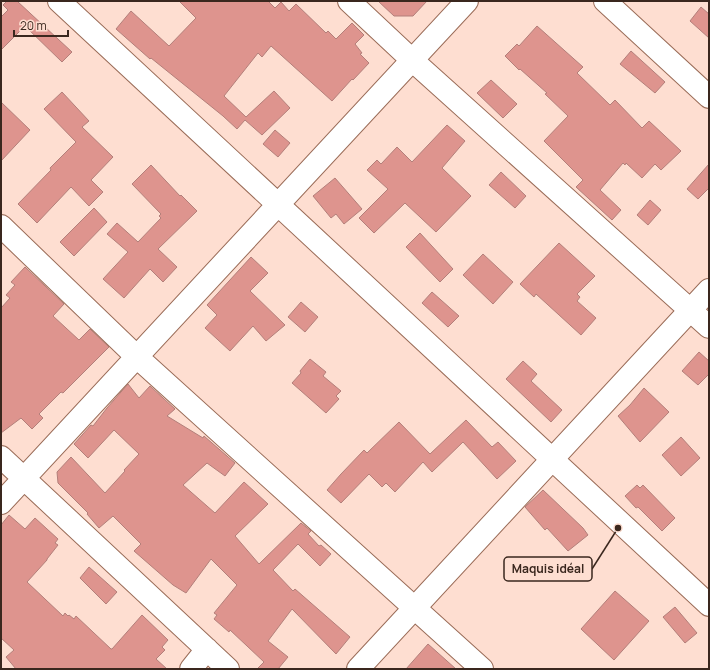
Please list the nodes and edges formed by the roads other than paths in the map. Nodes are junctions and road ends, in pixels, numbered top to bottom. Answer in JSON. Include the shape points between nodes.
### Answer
{"nodes":[{"id":1,"x":59,"y":1,"type":"edge"},
{"id":2,"x":349,"y":1,"type":"edge"},
{"id":3,"x":467,"y":1,"type":"edge"},
{"id":4,"x":605,"y":1,"type":"edge"},
{"id":5,"x":412,"y":60,"type":"junction"},
{"id":6,"x":709,"y":98,"type":"edge"},
{"id":7,"x":278,"y":205,"type":"junction"},
{"id":8,"x":1,"y":226,"type":"edge"},
{"id":9,"x":709,"y":290,"type":"edge"},
{"id":10,"x":691,"y":310,"type":"junction"},
{"id":11,"x":709,"y":327,"type":"edge"},
{"id":12,"x":137,"y":357,"type":"junction"},
{"id":13,"x":1,"y":457,"type":"edge"},
{"id":14,"x":552,"y":459,"type":"junction"},
{"id":15,"x":24,"y":479,"type":"junction"},
{"id":16,"x":1,"y":504,"type":"edge"},
{"id":17,"x":709,"y":605,"type":"edge"},
{"id":18,"x":414,"y":608,"type":"junction"},
{"id":19,"x":207,"y":649,"type":"junction"},
{"id":20,"x":191,"y":669,"type":"edge"},
{"id":21,"x":228,"y":669,"type":"edge"},
{"id":22,"x":358,"y":669,"type":"edge"},
{"id":23,"x":482,"y":669,"type":"edge"}],
"edges":[{"from":1,"to":7,"type":"street"},
{"from":2,"to":5,"type":"street"},
{"from":3,"to":5,"type":"street"},
{"from":4,"to":6,"type":"street"},
{"from":5,"to":7,"type":"street"},
{"from":5,"to":10,"type":"street"},
{"from":7,"to":12,"type":"street"},
{"from":7,"to":14,"type":"street"},
{"from":8,"to":12,"type":"street"},
{"from":9,"to":10,"type":"street"},
{"from":10,"to":11,"type":"street"},
{"from":10,"to":14,"type":"street"},
{"from":12,"to":15,"type":"street"},
{"from":12,"to":18,"type":"street"},
{"from":13,"to":15,"type":"street"},
{"from":14,"to":17,"type":"street"},
{"from":14,"to":18,"type":"street"},
{"from":15,"to":16,"type":"street"},
{"from":15,"to":19,"type":"street"},
{"from":18,"to":22,"type":"street"},
{"from":18,"to":23,"type":"street"},
{"from":19,"to":20,"type":"street"},
{"from":19,"to":21,"type":"street"}]}
